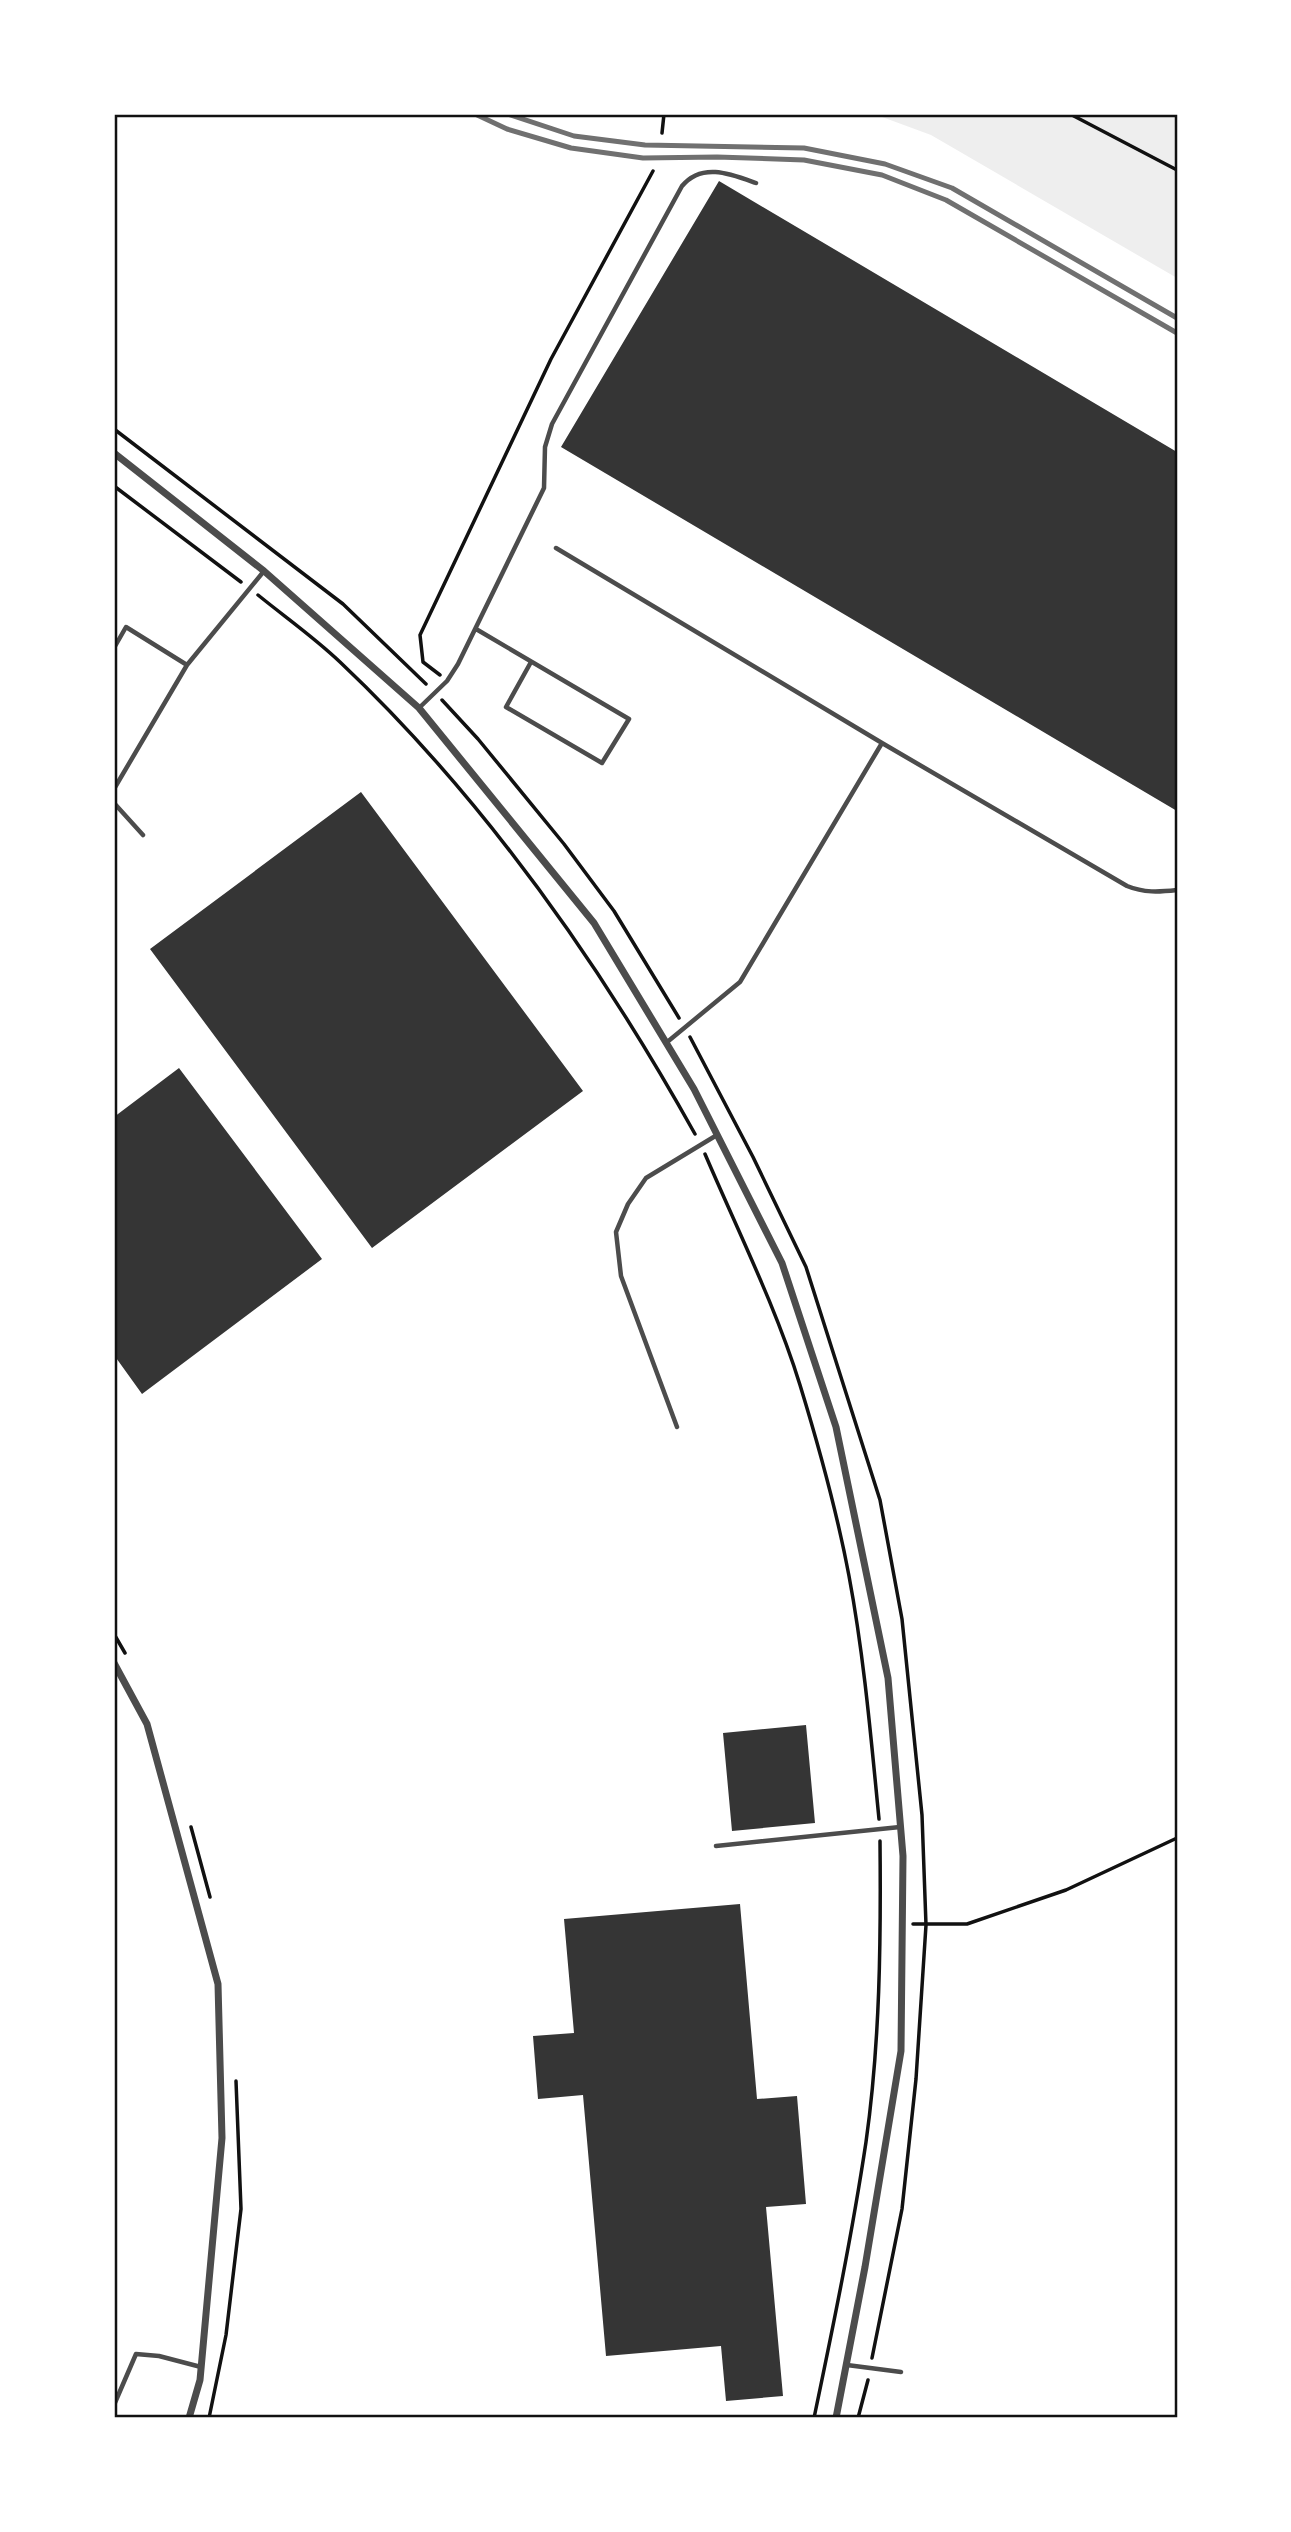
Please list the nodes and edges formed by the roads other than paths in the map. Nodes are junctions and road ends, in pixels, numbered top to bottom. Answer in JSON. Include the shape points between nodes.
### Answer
{"nodes":[{"id":1,"x":756,"y":183,"type":"dead end"},
{"id":2,"x":114,"y":453,"type":"edge"},
{"id":3,"x":555,"y":548,"type":"dead end"},
{"id":4,"x":264,"y":571,"type":"junction"},
{"id":5,"x":476,"y":629,"type":"junction"},
{"id":6,"x":114,"y":648,"type":"edge"},
{"id":7,"x":531,"y":662,"type":"junction"},
{"id":8,"x":187,"y":665,"type":"junction"},
{"id":9,"x":419,"y":708,"type":"junction"},
{"id":10,"x":882,"y":743,"type":"junction"},
{"id":11,"x":114,"y":789,"type":"edge"},
{"id":12,"x":114,"y":803,"type":"edge"},
{"id":13,"x":143,"y":835,"type":"dead end"},
{"id":14,"x":1177,"y":890,"type":"edge"},
{"id":15,"x":666,"y":1043,"type":"junction"},
{"id":16,"x":718,"y":1135,"type":"junction"},
{"id":17,"x":677,"y":1427,"type":"dead end"},
{"id":18,"x":114,"y":1664,"type":"edge"},
{"id":19,"x":901,"y":1827,"type":"junction"},
{"id":20,"x":716,"y":1846,"type":"dead end"},
{"id":21,"x":846,"y":2365,"type":"junction"},
{"id":22,"x":201,"y":2367,"type":"junction"},
{"id":23,"x":901,"y":2372,"type":"dead end"},
{"id":24,"x":114,"y":2405,"type":"edge"},
{"id":25,"x":189,"y":2418,"type":"edge"},
{"id":26,"x":836,"y":2418,"type":"edge"}],
"edges":[{"from":1,"to":5,"type":"lane","via":[[704,172],[690,176],[682,186],[552,424],[545,447],[544,488]]},
{"from":2,"to":4,"type":"street"},
{"from":3,"to":10,"type":"lane"},
{"from":4,"to":8,"type":"lane"},
{"from":4,"to":9,"type":"street"},
{"from":5,"to":7,"type":"lane"},
{"from":5,"to":9,"type":"lane","via":[[447,681]]},
{"from":6,"to":8,"type":"lane","via":[[126,627]]},
{"from":7,"to":7,"type":"lane","via":[[506,707],[602,763],[629,719]]},
{"from":8,"to":11,"type":"lane"},
{"from":9,"to":15,"type":"street","via":[[594,923]]},
{"from":10,"to":14,"type":"lane","via":[[1126,886],[1138,891]]},
{"from":10,"to":15,"type":"lane","via":[[740,982]]},
{"from":12,"to":13,"type":"lane"},
{"from":15,"to":16,"type":"street"},
{"from":16,"to":17,"type":"lane","via":[[646,1178],[616,1232],[621,1276]]},
{"from":16,"to":19,"type":"street","via":[[782,1262],[836,1427],[888,1678]]},
{"from":18,"to":22,"type":"street","via":[[147,1724],[218,1984],[222,2138]]},
{"from":19,"to":20,"type":"lane"},
{"from":19,"to":21,"type":"street","via":[[901,2051]]},
{"from":21,"to":23,"type":"lane"},
{"from":21,"to":26,"type":"street"},
{"from":22,"to":24,"type":"lane","via":[[136,2354]]},
{"from":22,"to":25,"type":"street"}]}
